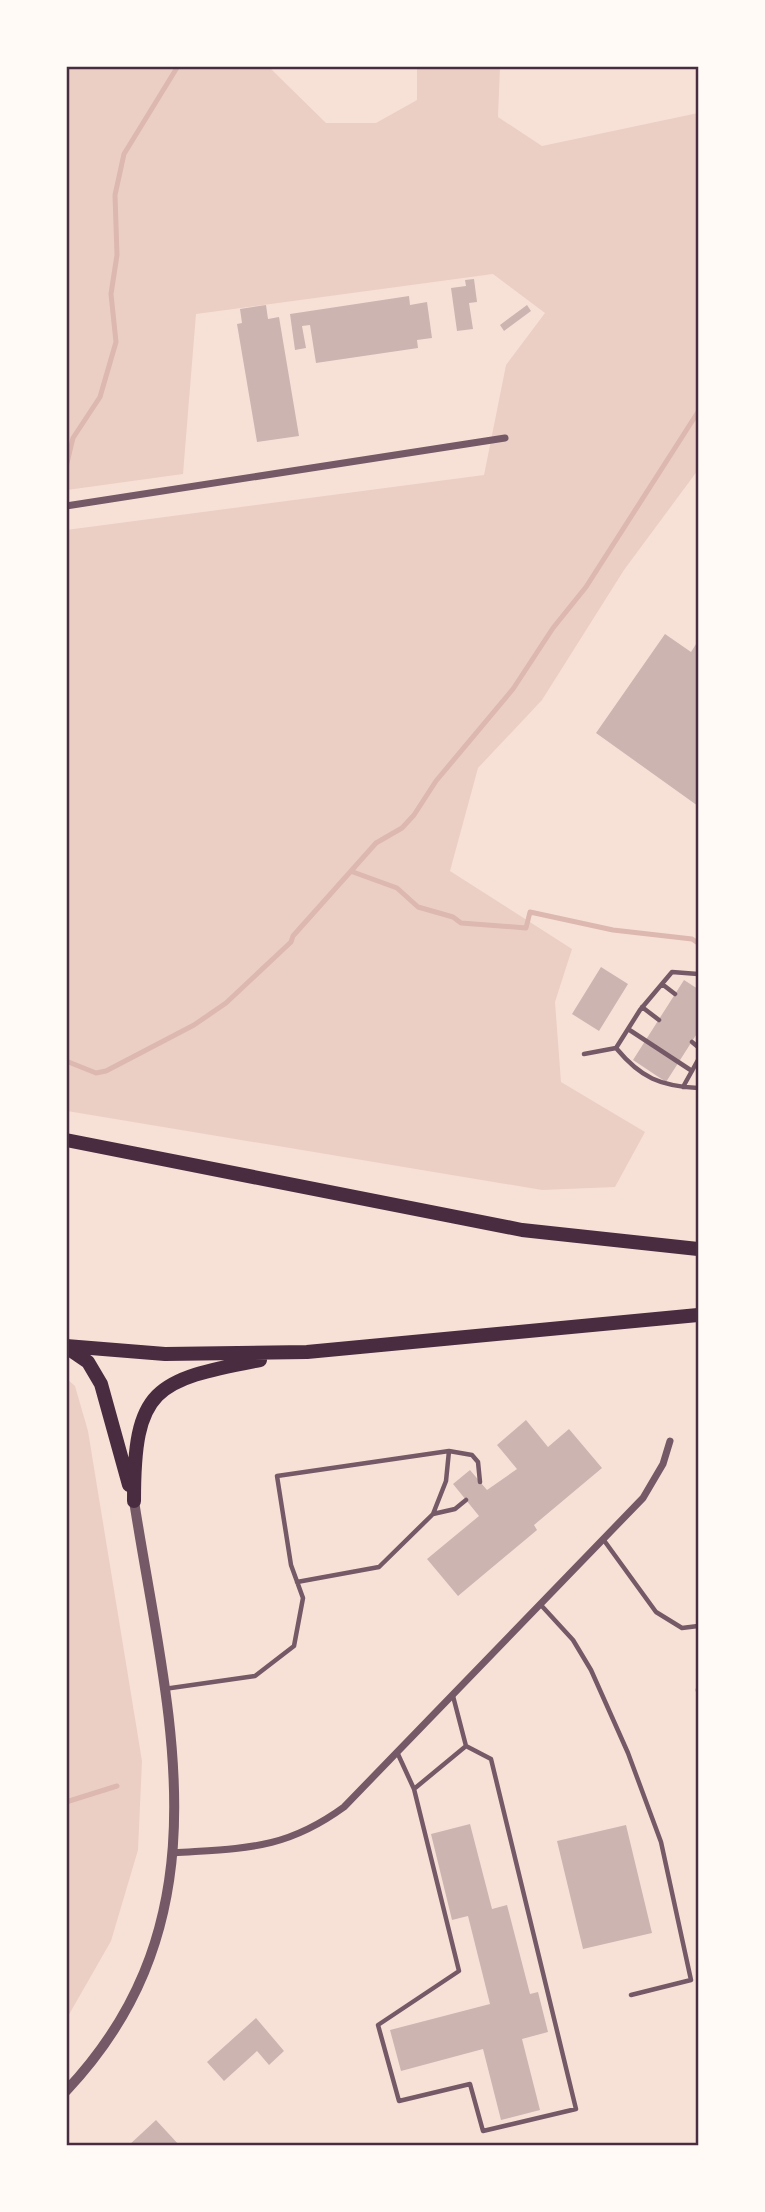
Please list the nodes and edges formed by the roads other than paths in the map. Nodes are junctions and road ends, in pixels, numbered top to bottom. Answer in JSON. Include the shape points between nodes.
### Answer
{"nodes":[{"id":1,"x":505,"y":438,"type":"dead end"},
{"id":2,"x":66,"y":506,"type":"edge"},
{"id":3,"x":698,"y":974,"type":"edge"},
{"id":4,"x":662,"y":984,"type":"junction"},
{"id":5,"x":675,"y":994,"type":"dead end"},
{"id":6,"x":642,"y":1007,"type":"junction"},
{"id":7,"x":659,"y":1020,"type":"dead end"},
{"id":8,"x":628,"y":1029,"type":"junction"},
{"id":9,"x":692,"y":1042,"type":"dead end"},
{"id":10,"x":698,"y":1047,"type":"edge"},
{"id":11,"x":616,"y":1048,"type":"junction"},
{"id":12,"x":584,"y":1054,"type":"dead end"},
{"id":13,"x":698,"y":1060,"type":"edge"},
{"id":14,"x":692,"y":1071,"type":"junction"},
{"id":15,"x":683,"y":1087,"type":"junction"},
{"id":16,"x":698,"y":1088,"type":"edge"},
{"id":17,"x":66,"y":1140,"type":"edge"},
{"id":18,"x":698,"y":1249,"type":"edge"},
{"id":19,"x":698,"y":1315,"type":"edge"},
{"id":20,"x":66,"y":1346,"type":"edge"},
{"id":21,"x":307,"y":1352,"type":"junction"},
{"id":22,"x":670,"y":1441,"type":"dead end"},
{"id":23,"x":449,"y":1451,"type":"junction"},
{"id":24,"x":480,"y":1482,"type":"dead end"},
{"id":25,"x":466,"y":1500,"type":"dead end"},
{"id":26,"x":134,"y":1501,"type":"junction"},
{"id":27,"x":433,"y":1514,"type":"junction"},
{"id":28,"x":603,"y":1539,"type":"junction"},
{"id":29,"x":297,"y":1582,"type":"junction"},
{"id":30,"x":540,"y":1604,"type":"junction"},
{"id":31,"x":698,"y":1626,"type":"edge"},
{"id":32,"x":163,"y":1689,"type":"junction"},
{"id":33,"x":452,"y":1695,"type":"junction"},
{"id":34,"x":466,"y":1746,"type":"junction"},
{"id":35,"x":397,"y":1752,"type":"junction"},
{"id":36,"x":414,"y":1789,"type":"junction"},
{"id":37,"x":174,"y":1853,"type":"junction"},
{"id":38,"x":631,"y":1996,"type":"dead end"},
{"id":39,"x":66,"y":2091,"type":"edge"}],
"edges":[{"from":1,"to":2,"type":"street"},
{"from":3,"to":4,"type":"lane","via":[[672,972]]},
{"from":4,"to":5,"type":"lane"},
{"from":4,"to":6,"type":"lane"},
{"from":6,"to":7,"type":"lane"},
{"from":6,"to":8,"type":"lane"},
{"from":8,"to":11,"type":"lane"},
{"from":8,"to":14,"type":"lane"},
{"from":9,"to":10,"type":"lane"},
{"from":11,"to":12,"type":"lane"},
{"from":11,"to":15,"type":"lane","via":[[632,1068],[666,1086]]},
{"from":13,"to":14,"type":"lane"},
{"from":14,"to":15,"type":"lane"},
{"from":15,"to":16,"type":"lane"},
{"from":17,"to":18,"type":"highway","via":[[522,1230]]},
{"from":19,"to":21,"type":"highway"},
{"from":20,"to":21,"type":"highway","via":[[165,1353]]},
{"from":20,"to":26,"type":"highway","via":[[88,1362],[101,1384]]},
{"from":21,"to":26,"type":"highway","via":[[217,1368],[172,1382],[148,1404],[134,1448]]},
{"from":22,"to":28,"type":"street","via":[[663,1464],[643,1498]]},
{"from":23,"to":24,"type":"lane","via":[[472,1455],[478,1462]]},
{"from":23,"to":27,"type":"lane","via":[[446,1481]]},
{"from":23,"to":29,"type":"lane","via":[[277,1476]]},
{"from":25,"to":27,"type":"lane"},
{"from":26,"to":32,"type":"street"},
{"from":27,"to":29,"type":"lane","via":[[379,1567]]},
{"from":28,"to":30,"type":"street"},
{"from":28,"to":31,"type":"lane","via":[[656,1612],[682,1629]]},
{"from":29,"to":32,"type":"lane","via":[[303,1598],[294,1646],[255,1676]]},
{"from":30,"to":33,"type":"street"},
{"from":30,"to":38,"type":"lane","via":[[573,1640],[591,1670],[660,1842],[691,1980]]},
{"from":32,"to":37,"type":"street","via":[[176,1805]]},
{"from":33,"to":34,"type":"lane"},
{"from":33,"to":35,"type":"street"},
{"from":34,"to":36,"type":"lane"},
{"from":34,"to":36,"type":"lane","via":[[491,1759],[576,2109],[483,2131],[470,2084],[399,2101],[378,2025],[458,1971]]},
{"from":35,"to":36,"type":"lane"},
{"from":35,"to":37,"type":"street","via":[[344,1807],[292,1838],[248,1848]]},
{"from":37,"to":39,"type":"street","via":[[159,1930],[135,1993],[113,2033]]}]}
